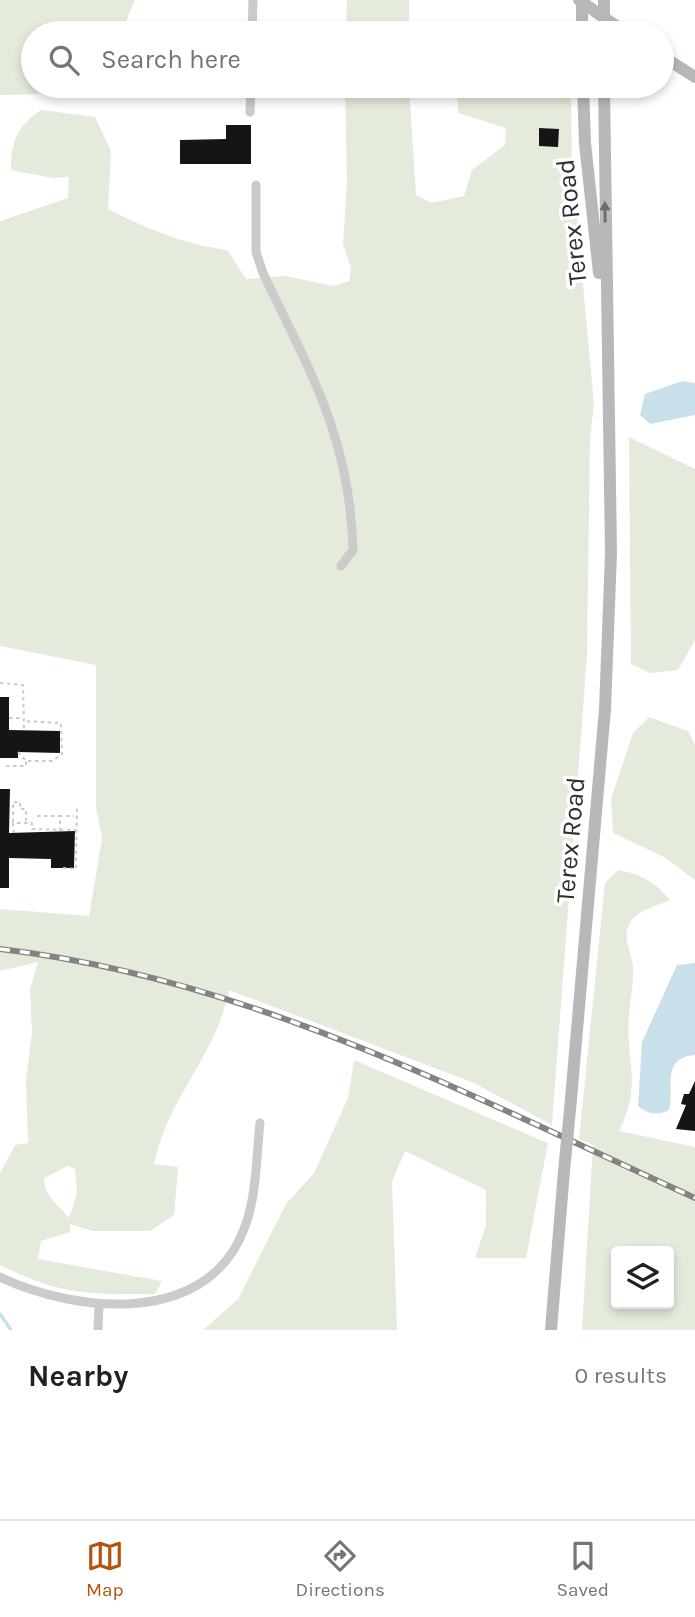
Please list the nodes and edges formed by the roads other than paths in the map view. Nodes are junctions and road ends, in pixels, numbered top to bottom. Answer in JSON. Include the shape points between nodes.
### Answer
{"nodes":[{"id":1,"x":253,"y":0,"type":"edge"},
{"id":2,"x":581,"y":0,"type":"edge"},
{"id":3,"x":604,"y":0,"type":"edge"},
{"id":4,"x":603,"y":16,"type":"junction"},
{"id":5,"x":252,"y":21,"type":"edge"},
{"id":6,"x":582,"y":21,"type":"edge"},
{"id":7,"x":603,"y":21,"type":"edge"},
{"id":8,"x":610,"y":21,"type":"edge"},
{"id":9,"x":674,"y":64,"type":"edge"},
{"id":10,"x":695,"y":77,"type":"edge"},
{"id":11,"x":251,"y":98,"type":"edge"},
{"id":12,"x":583,"y":98,"type":"edge"},
{"id":13,"x":604,"y":98,"type":"edge"},
{"id":14,"x":250,"y":112,"type":"dead end"},
{"id":15,"x":256,"y":185,"type":"dead end"},
{"id":16,"x":608,"y":354,"type":"junction"},
{"id":17,"x":341,"y":566,"type":"dead end"},
{"id":18,"x":260,"y":1123,"type":"dead end"},
{"id":19,"x":0,"y":1277,"type":"edge"},
{"id":20,"x":99,"y":1305,"type":"junction"},
{"id":21,"x":98,"y":1330,"type":"edge"},
{"id":22,"x":551,"y":1330,"type":"edge"}],
"edges":[{"from":1,"to":5,"type":"street"},
{"from":2,"to":4,"type":"main road"},
{"from":2,"to":6,"type":"main road"},
{"from":3,"to":4,"type":"main road"},
{"from":4,"to":7,"type":"main road"},
{"from":4,"to":8,"type":"main road"},
{"from":9,"to":10,"type":"main road"},
{"from":11,"to":14,"type":"street"},
{"from":12,"to":16,"type":"main road","name":"Terex Road"},
{"from":16,"to":13,"type":"main road","name":"Terex Road","one_way":true},
{"from":15,"to":17,"type":"street","via":[[256,252],[321,393],[345,467],[353,550]]},
{"from":16,"to":22,"type":"main road","name":"Terex Road","bridge":true,"via":[[611,552],[605,697]]},
{"from":18,"to":20,"type":"street","via":[[250,1211],[240,1238],[220,1266],[170,1296]]},
{"from":19,"to":20,"type":"street","via":[[45,1295]]},
{"from":20,"to":21,"type":"street"}]}
